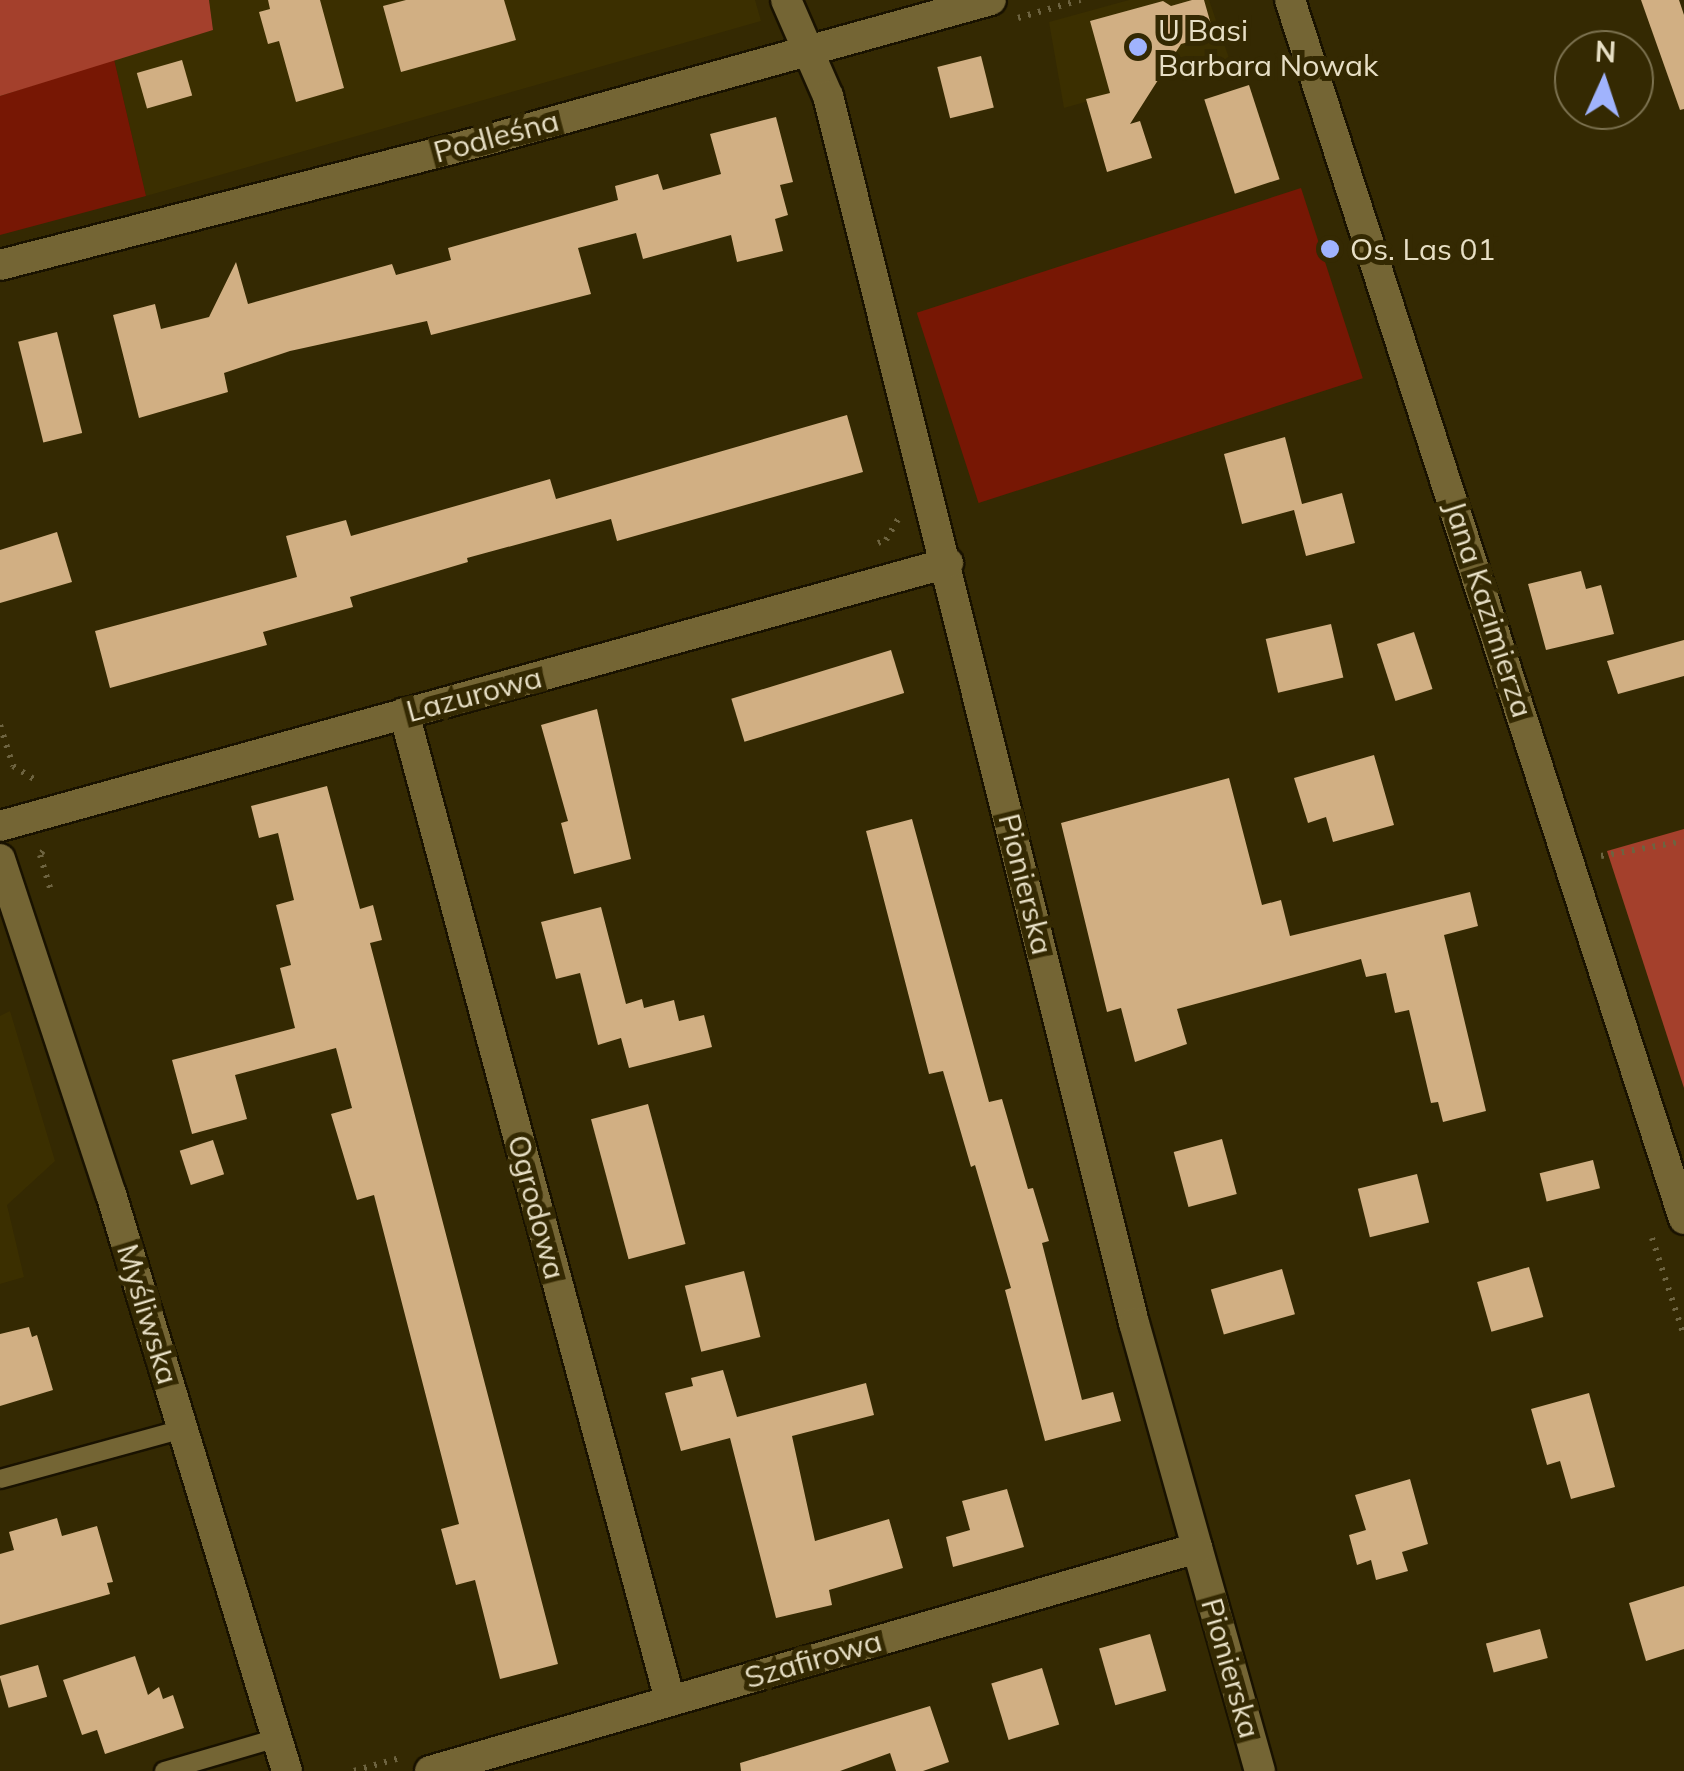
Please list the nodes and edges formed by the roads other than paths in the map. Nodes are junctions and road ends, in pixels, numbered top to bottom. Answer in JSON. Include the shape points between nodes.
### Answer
{"nodes":[{"id":1,"x":786,"y":0,"type":"edge"},
{"id":2,"x":991,"y":0,"type":"edge"},
{"id":3,"x":1290,"y":0,"type":"edge"},
{"id":4,"x":808,"y":52,"type":"junction"},
{"id":5,"x":0,"y":265,"type":"edge"},
{"id":6,"x":948,"y":563,"type":"junction"},
{"id":7,"x":404,"y":713,"type":"junction"},
{"id":8,"x":0,"y":826,"type":"edge"},
{"id":9,"x":0,"y":859,"type":"edge"},
{"id":10,"x":1684,"y":1219,"type":"edge"},
{"id":11,"x":183,"y":1429,"type":"junction"},
{"id":12,"x":0,"y":1480,"type":"edge"},
{"id":13,"x":1197,"y":1548,"type":"junction"},
{"id":14,"x":670,"y":1700,"type":"junction"},
{"id":15,"x":277,"y":1738,"type":"junction"},
{"id":16,"x":164,"y":1771,"type":"edge"},
{"id":17,"x":287,"y":1771,"type":"edge"},
{"id":18,"x":430,"y":1771,"type":"edge"},
{"id":19,"x":1260,"y":1771,"type":"edge"}],
"edges":[{"from":1,"to":4,"type":"street","name":"Pionierska"},
{"from":2,"to":4,"type":"street","name":"Podleśna"},
{"from":3,"to":10,"type":"street","name":"Jana Kazimierza"},
{"from":4,"to":5,"type":"street","name":"Podleśna"},
{"from":4,"to":6,"type":"street","name":"Pionierska","via":[[828,96]]},
{"from":6,"to":7,"type":"street","name":"Lazurowa"},
{"from":6,"to":13,"type":"street","name":"Pionierska","via":[[1134,1323]]},
{"from":7,"to":8,"type":"street","name":"Lazurowa"},
{"from":7,"to":14,"type":"street","name":"Ogrodowa"},
{"from":9,"to":11,"type":"street","name":"Myśliwska"},
{"from":11,"to":12,"type":"lane"},
{"from":11,"to":15,"type":"street","name":"Myśliwska"},
{"from":13,"to":14,"type":"street","name":"Szafirowa"},
{"from":13,"to":19,"type":"street","name":"Pionierska"},
{"from":14,"to":18,"type":"street","name":"Szafirowa"},
{"from":15,"to":16,"type":"lane"},
{"from":15,"to":17,"type":"street","name":"Myśliwska"}]}
